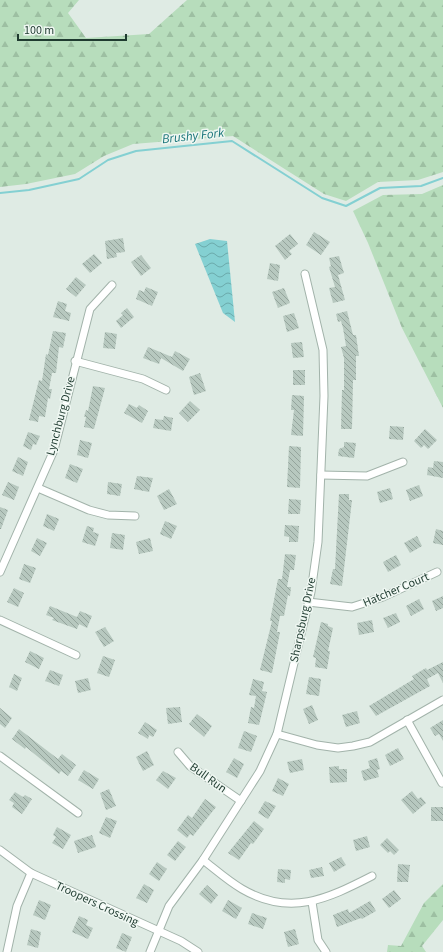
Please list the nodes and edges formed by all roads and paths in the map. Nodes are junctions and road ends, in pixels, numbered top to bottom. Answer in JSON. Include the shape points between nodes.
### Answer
{"nodes":[{"id":1,"x":305,"y":274,"type":"dead end"},
{"id":2,"x":112,"y":284,"type":"dead end"},
{"id":3,"x":75,"y":361,"type":"junction"},
{"id":4,"x":166,"y":390,"type":"dead end"},
{"id":5,"x":403,"y":462,"type":"dead end"},
{"id":6,"x":321,"y":475,"type":"junction"},
{"id":7,"x":38,"y":488,"type":"junction"},
{"id":8,"x":135,"y":516,"type":"dead end"},
{"id":9,"x":0,"y":572,"type":"edge"},
{"id":10,"x":437,"y":572,"type":"dead end"},
{"id":11,"x":308,"y":602,"type":"junction"},
{"id":12,"x":0,"y":620,"type":"edge"},
{"id":13,"x":76,"y":655,"type":"dead end"},
{"id":14,"x":443,"y":700,"type":"edge"},
{"id":15,"x":407,"y":720,"type":"junction"},
{"id":16,"x":277,"y":734,"type":"junction"},
{"id":17,"x":178,"y":752,"type":"dead end"},
{"id":18,"x":0,"y":756,"type":"edge"},
{"id":19,"x":442,"y":783,"type":"dead end"},
{"id":20,"x":241,"y":801,"type":"junction"},
{"id":21,"x":78,"y":813,"type":"dead end"},
{"id":22,"x":0,"y":850,"type":"edge"},
{"id":23,"x":203,"y":860,"type":"junction"},
{"id":24,"x":31,"y":873,"type":"junction"},
{"id":25,"x":372,"y":876,"type":"dead end"},
{"id":26,"x":312,"y":902,"type":"junction"},
{"id":27,"x":158,"y":932,"type":"junction"},
{"id":28,"x":7,"y":952,"type":"edge"},
{"id":29,"x":150,"y":952,"type":"edge"},
{"id":30,"x":198,"y":952,"type":"edge"},
{"id":31,"x":326,"y":952,"type":"edge"}],
"edges":[{"from":1,"to":6,"type":"street","name":"Sharpsburg Drive","via":[[323,350]]},
{"from":2,"to":3,"type":"street","name":"Lynchburg Drive","via":[[90,310]]},
{"from":3,"to":4,"type":"street","via":[[143,379]]},
{"from":3,"to":7,"type":"street","name":"Lynchburg Drive","via":[[54,450]]},
{"from":5,"to":6,"type":"street","via":[[367,476]]},
{"from":6,"to":11,"type":"street","name":"Sharpsburg Drive","via":[[318,542]]},
{"from":7,"to":8,"type":"street","via":[[108,516]]},
{"from":7,"to":9,"type":"street","name":"Lynchburg Drive"},
{"from":10,"to":11,"type":"street","name":"Hatcher Court","via":[[367,604],[352,607]]},
{"from":11,"to":16,"type":"street","name":"Sharpsburg Drive"},
{"from":12,"to":13,"type":"street"},
{"from":14,"to":15,"type":"street"},
{"from":15,"to":16,"type":"street","via":[[370,742],[338,748]]},
{"from":15,"to":19,"type":"street"},
{"from":16,"to":20,"type":"street","name":"Sharpsburg Drive","via":[[260,772]]},
{"from":17,"to":20,"type":"street","name":"Bull Run","via":[[190,766]]},
{"from":18,"to":21,"type":"street"},
{"from":20,"to":23,"type":"street","name":"Sharpsburg Drive"},
{"from":22,"to":24,"type":"street","name":"Troopers Crossing"},
{"from":23,"to":26,"type":"street","via":[[241,889],[257,897],[275,902]]},
{"from":23,"to":27,"type":"street","name":"Sharpsburg Drive","via":[[169,906]]},
{"from":24,"to":27,"type":"street","name":"Troopers Crossing"},
{"from":24,"to":28,"type":"street","via":[[17,906]]},
{"from":25,"to":26,"type":"street","via":[[337,894]]},
{"from":26,"to":31,"type":"street","via":[[318,940]]},
{"from":27,"to":29,"type":"street","name":"Sharpsburg Drive"},
{"from":27,"to":30,"type":"street","name":"Troopers Crossing","via":[[181,941]]}]}
